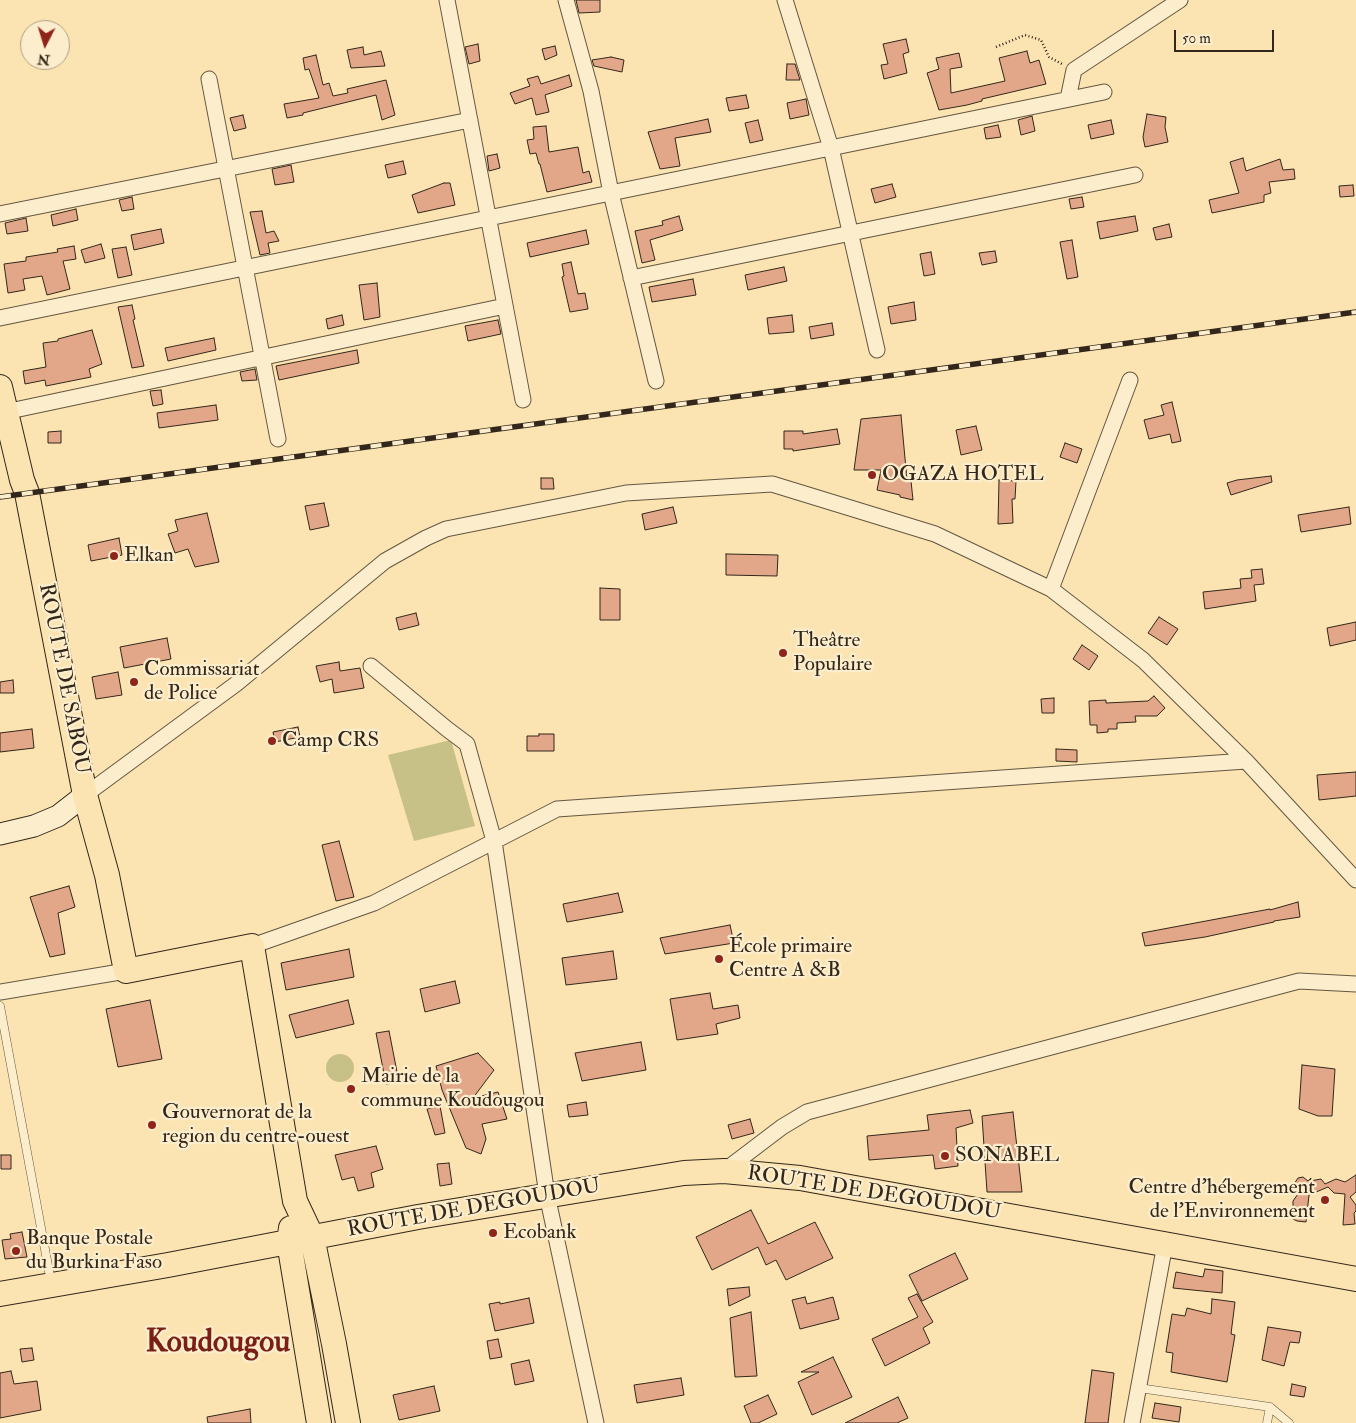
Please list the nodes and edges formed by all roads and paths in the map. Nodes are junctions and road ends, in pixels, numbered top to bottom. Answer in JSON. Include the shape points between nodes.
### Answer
{"nodes":[{"id":1,"x":446,"y":0,"type":"edge"},
{"id":2,"x":566,"y":0,"type":"edge"},
{"id":3,"x":785,"y":0,"type":"edge"},
{"id":4,"x":1180,"y":0,"type":"edge"},
{"id":5,"x":996,"y":47,"type":"dead end"},
{"id":6,"x":1074,"y":70,"type":"junction"},
{"id":7,"x":209,"y":79,"type":"dead end"},
{"id":8,"x":1104,"y":92,"type":"dead end"},
{"id":9,"x":1068,"y":99,"type":"junction"},
{"id":10,"x":470,"y":120,"type":"junction"},
{"id":11,"x":831,"y":148,"type":"junction"},
{"id":12,"x":226,"y":170,"type":"junction"},
{"id":13,"x":1135,"y":175,"type":"dead end"},
{"id":14,"x":612,"y":193,"type":"junction"},
{"id":15,"x":0,"y":214,"type":"edge"},
{"id":16,"x":488,"y":218,"type":"junction"},
{"id":17,"x":850,"y":233,"type":"junction"},
{"id":18,"x":245,"y":268,"type":"junction"},
{"id":19,"x":631,"y":278,"type":"junction"},
{"id":20,"x":505,"y":306,"type":"junction"},
{"id":21,"x":0,"y":318,"type":"edge"},
{"id":22,"x":877,"y":350,"type":"dead end"},
{"id":23,"x":262,"y":358,"type":"junction"},
{"id":24,"x":1130,"y":380,"type":"dead end"},
{"id":25,"x":656,"y":382,"type":"dead end"},
{"id":26,"x":0,"y":387,"type":"edge"},
{"id":27,"x":523,"y":400,"type":"dead end"},
{"id":28,"x":5,"y":412,"type":"junction"},
{"id":29,"x":278,"y":439,"type":"dead end"},
{"id":30,"x":1051,"y":589,"type":"junction"},
{"id":31,"x":371,"y":666,"type":"dead end"},
{"id":32,"x":1246,"y":760,"type":"junction"},
{"id":33,"x":85,"y":795,"type":"junction"},
{"id":34,"x":0,"y":834,"type":"edge"},
{"id":35,"x":494,"y":841,"type":"junction"},
{"id":36,"x":1356,"y":880,"type":"edge"},
{"id":37,"x":252,"y":946,"type":"junction"},
{"id":38,"x":126,"y":971,"type":"junction"},
{"id":39,"x":1356,"y":984,"type":"edge"},
{"id":40,"x":0,"y":992,"type":"edge"},
{"id":41,"x":0,"y":1006,"type":"edge"},
{"id":42,"x":724,"y":1171,"type":"junction"},
{"id":43,"x":547,"y":1195,"type":"junction"},
{"id":44,"x":301,"y":1239,"type":"junction"},
{"id":45,"x":1165,"y":1244,"type":"junction"},
{"id":46,"x":1356,"y":1279,"type":"edge"},
{"id":47,"x":51,"y":1285,"type":"junction"},
{"id":48,"x":0,"y":1294,"type":"edge"},
{"id":49,"x":1139,"y":1388,"type":"junction"},
{"id":50,"x":1270,"y":1407,"type":"junction"},
{"id":51,"x":319,"y":1423,"type":"edge"},
{"id":52,"x":348,"y":1423,"type":"edge"},
{"id":53,"x":596,"y":1423,"type":"edge"},
{"id":54,"x":1132,"y":1423,"type":"edge"},
{"id":55,"x":1267,"y":1423,"type":"edge"},
{"id":56,"x":1289,"y":1423,"type":"edge"}],
"edges":[{"from":1,"to":10,"type":"street"},
{"from":2,"to":14,"type":"street","via":[[591,91]]},
{"from":3,"to":11,"type":"street"},
{"from":4,"to":6,"type":"street"},
{"from":5,"to":6,"type":"path","via":[[1025,35],[1041,40],[1049,57]]},
{"from":6,"to":9,"type":"street"},
{"from":7,"to":12,"type":"street"},
{"from":8,"to":9,"type":"street"},
{"from":9,"to":11,"type":"street"},
{"from":10,"to":12,"type":"street"},
{"from":10,"to":16,"type":"street"},
{"from":11,"to":14,"type":"street"},
{"from":11,"to":17,"type":"street"},
{"from":12,"to":15,"type":"street"},
{"from":12,"to":18,"type":"street"},
{"from":13,"to":17,"type":"street"},
{"from":14,"to":16,"type":"street"},
{"from":14,"to":19,"type":"street"},
{"from":16,"to":18,"type":"street"},
{"from":16,"to":20,"type":"street"},
{"from":17,"to":19,"type":"street"},
{"from":17,"to":22,"type":"street"},
{"from":18,"to":21,"type":"street"},
{"from":18,"to":23,"type":"street"},
{"from":19,"to":25,"type":"street"},
{"from":20,"to":23,"type":"street"},
{"from":20,"to":27,"type":"street"},
{"from":23,"to":28,"type":"street"},
{"from":23,"to":29,"type":"street"},
{"from":24,"to":30,"type":"street"},
{"from":26,"to":28,"type":"main road","name":"ROUTE DE SABOU"},
{"from":28,"to":33,"type":"main road","name":"ROUTE DE SABOU","via":[[27,493]]},
{"from":30,"to":32,"type":"street","via":[[1143,660]]},
{"from":30,"to":33,"type":"street","via":[[935,534],[772,484],[626,493],[446,530],[385,561],[236,684]]},
{"from":31,"to":35,"type":"street","via":[[467,744]]},
{"from":32,"to":35,"type":"street","via":[[557,808]]},
{"from":32,"to":36,"type":"street"},
{"from":33,"to":34,"type":"main road","via":[[58,816]]},
{"from":33,"to":38,"type":"main road","name":"ROUTE DE SABOU","via":[[107,874]]},
{"from":35,"to":37,"type":"street","via":[[374,903]]},
{"from":35,"to":43,"type":"street"},
{"from":37,"to":38,"type":"main road"},
{"from":37,"to":44,"type":"main road"},
{"from":38,"to":40,"type":"street"},
{"from":39,"to":42,"type":"street","via":[[1299,981],[807,1112]]},
{"from":41,"to":47,"type":"lane"},
{"from":42,"to":43,"type":"main road","name":"ROUTE DE DEGOUDOU","via":[[684,1173]]},
{"from":42,"to":45,"type":"main road","name":"ROUTE DE DEGOUDOU","via":[[800,1178]]},
{"from":43,"to":44,"type":"main road","name":"ROUTE DE DEGOUDOU"},
{"from":43,"to":53,"type":"street"},
{"from":44,"to":47,"type":"main road","name":"ROUTE DE DEGOUDOU"},
{"from":44,"to":51,"type":"main road"},
{"from":44,"to":52,"type":"main road","via":[[334,1344]]},
{"from":45,"to":46,"type":"main road","name":"ROUTE DE DEGOUDOU"},
{"from":45,"to":49,"type":"street"},
{"from":47,"to":48,"type":"main road","name":"ROUTE DE DEGOUDOU"},
{"from":49,"to":50,"type":"lane"},
{"from":49,"to":54,"type":"street"},
{"from":50,"to":55,"type":"lane"},
{"from":50,"to":56,"type":"lane"}]}
